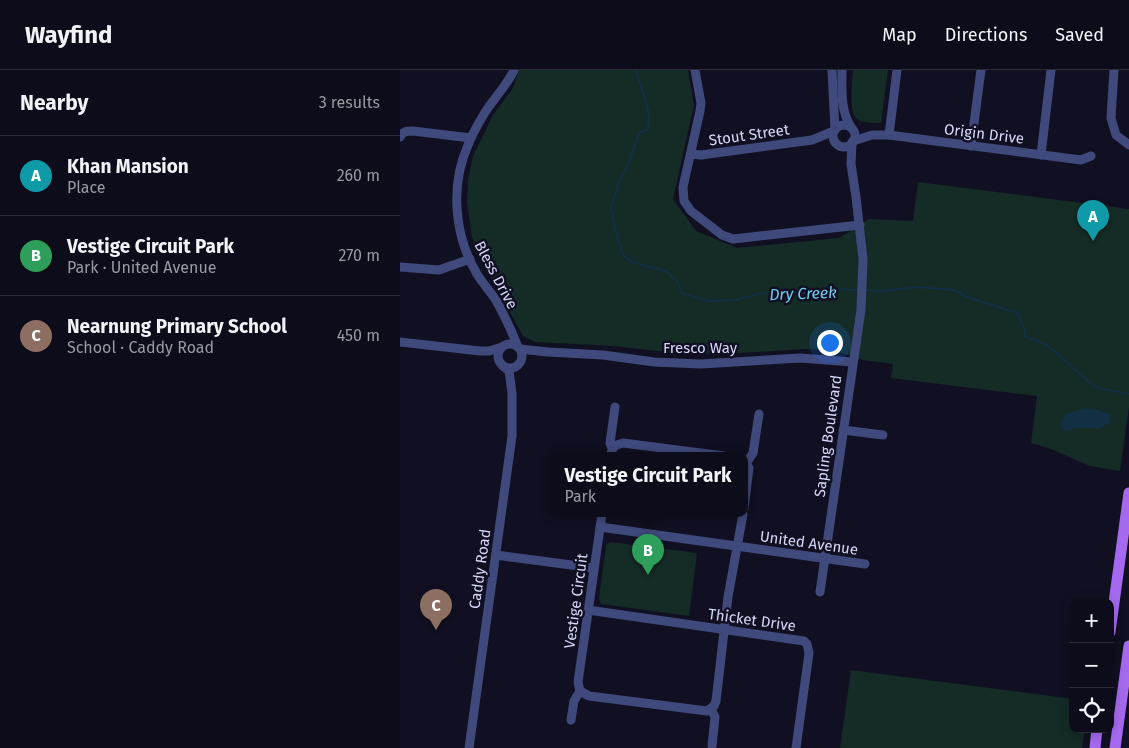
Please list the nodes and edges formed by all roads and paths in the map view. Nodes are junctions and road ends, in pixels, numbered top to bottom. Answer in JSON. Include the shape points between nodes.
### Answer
{"nodes":[{"id":1,"x":514,"y":70,"type":"edge"},
{"id":2,"x":695,"y":70,"type":"edge"},
{"id":3,"x":832,"y":70,"type":"edge"},
{"id":4,"x":842,"y":70,"type":"edge"},
{"id":5,"x":897,"y":70,"type":"edge"},
{"id":6,"x":981,"y":70,"type":"edge"},
{"id":7,"x":1051,"y":70,"type":"edge"},
{"id":8,"x":1114,"y":70,"type":"edge"},
{"id":9,"x":851,"y":128,"type":"junction"},
{"id":10,"x":834,"y":130,"type":"junction"},
{"id":11,"x":872,"y":135,"type":"junction"},
{"id":12,"x":890,"y":135,"type":"junction"},
{"id":13,"x":400,"y":137,"type":"edge"},
{"id":14,"x":471,"y":138,"type":"junction"},
{"id":15,"x":812,"y":140,"type":"junction"},
{"id":16,"x":853,"y":142,"type":"junction"},
{"id":17,"x":837,"y":144,"type":"junction"},
{"id":18,"x":1129,"y":145,"type":"edge"},
{"id":19,"x":971,"y":146,"type":"junction"},
{"id":20,"x":691,"y":154,"type":"junction"},
{"id":21,"x":1041,"y":155,"type":"junction"},
{"id":22,"x":1091,"y":156,"type":"dead end"},
{"id":23,"x":850,"y":164,"type":"junction"},
{"id":24,"x":860,"y":225,"type":"junction"},
{"id":25,"x":470,"y":259,"type":"junction"},
{"id":26,"x":400,"y":267,"type":"edge"},
{"id":27,"x":508,"y":328,"type":"junction"},
{"id":28,"x":400,"y":342,"type":"edge"},
{"id":29,"x":503,"y":347,"type":"junction"},
{"id":30,"x":519,"y":348,"type":"junction"},
{"id":31,"x":475,"y":351,"type":"junction"},
{"id":32,"x":548,"y":352,"type":"junction"},
{"id":33,"x":852,"y":362,"type":"junction"},
{"id":34,"x":502,"y":364,"type":"junction"},
{"id":35,"x":519,"y":364,"type":"junction"},
{"id":36,"x":512,"y":393,"type":"junction"},
{"id":37,"x":615,"y":407,"type":"dead end"},
{"id":38,"x":759,"y":414,"type":"dead end"},
{"id":39,"x":843,"y":430,"type":"junction"},
{"id":40,"x":883,"y":435,"type":"dead end"},
{"id":41,"x":611,"y":452,"type":"edge"},
{"id":42,"x":693,"y":452,"type":"edge"},
{"id":43,"x":748,"y":459,"type":"edge"},
{"id":44,"x":748,"y":466,"type":"edge"},
{"id":45,"x":748,"y":484,"type":"edge"},
{"id":46,"x":1129,"y":493,"type":"edge"},
{"id":47,"x":602,"y":517,"type":"edge"},
{"id":48,"x":744,"y":517,"type":"edge"},
{"id":49,"x":600,"y":528,"type":"junction"},
{"id":50,"x":739,"y":547,"type":"junction"},
{"id":51,"x":496,"y":555,"type":"junction"},
{"id":52,"x":825,"y":559,"type":"junction"},
{"id":53,"x":865,"y":564,"type":"dead end"},
{"id":54,"x":594,"y":568,"type":"junction"},
{"id":55,"x":820,"y":592,"type":"dead end"},
{"id":56,"x":1114,"y":603,"type":"edge"},
{"id":57,"x":588,"y":610,"type":"junction"},
{"id":58,"x":725,"y":630,"type":"junction"},
{"id":59,"x":1129,"y":646,"type":"edge"},
{"id":60,"x":580,"y":691,"type":"junction"},
{"id":61,"x":711,"y":710,"type":"junction"},
{"id":62,"x":570,"y":720,"type":"dead end"},
{"id":63,"x":1097,"y":733,"type":"edge"},
{"id":64,"x":712,"y":746,"type":"dead end"},
{"id":65,"x":469,"y":748,"type":"edge"},
{"id":66,"x":796,"y":748,"type":"edge"},
{"id":67,"x":1095,"y":748,"type":"edge"},
{"id":68,"x":1115,"y":748,"type":"edge"}],
"edges":[{"from":1,"to":14,"type":"street","name":"Bless Drive"},
{"from":2,"to":20,"type":"street","via":[[701,103]]},
{"from":3,"to":10,"type":"street"},
{"from":4,"to":9,"type":"street","via":[[843,111]]},
{"from":5,"to":12,"type":"street"},
{"from":6,"to":19,"type":"street"},
{"from":7,"to":21,"type":"street"},
{"from":8,"to":18,"type":"street","via":[[1111,118],[1116,135]]},
{"from":9,"to":10,"type":"street","via":[[842,125]]},
{"from":9,"to":11,"type":"street","name":"Origin Drive"},
{"from":9,"to":16,"type":"street"},
{"from":10,"to":15,"type":"street","name":"Stout Street"},
{"from":10,"to":17,"type":"street","via":[[833,138]]},
{"from":11,"to":12,"type":"street","name":"Origin Drive"},
{"from":11,"to":16,"type":"street","name":"Origin Drive"},
{"from":12,"to":19,"type":"street","name":"Origin Drive"},
{"from":13,"to":14,"type":"street","via":[[406,131],[413,131]]},
{"from":14,"to":25,"type":"street","name":"Bless Drive","via":[[459,172],[457,200],[459,226]]},
{"from":15,"to":17,"type":"street","name":"Stout Street"},
{"from":15,"to":20,"type":"street","name":"Stout Street"},
{"from":16,"to":17,"type":"street","via":[[845,146]]},
{"from":16,"to":23,"type":"street","name":"Sapling Boulevard"},
{"from":17,"to":23,"type":"street","name":"Sapling Boulevard"},
{"from":19,"to":21,"type":"street","name":"Origin Drive"},
{"from":20,"to":24,"type":"street","via":[[683,187],[684,201],[691,211],[727,238]]},
{"from":21,"to":22,"type":"street","name":"Origin Drive","via":[[1081,160]]},
{"from":23,"to":24,"type":"street","name":"Sapling Boulevard"},
{"from":24,"to":33,"type":"street","name":"Sapling Boulevard","via":[[861,310]]},
{"from":25,"to":26,"type":"street","via":[[439,270]]},
{"from":25,"to":27,"type":"street","name":"Bless Drive"},
{"from":27,"to":29,"type":"street","name":"Bless Drive","via":[[507,342]]},
{"from":27,"to":30,"type":"street","name":"Bless Drive"},
{"from":28,"to":31,"type":"street"},
{"from":29,"to":30,"type":"street","via":[[511,344]]},
{"from":29,"to":31,"type":"street"},
{"from":29,"to":34,"type":"street","via":[[498,355]]},
{"from":30,"to":32,"type":"street","name":"Fresco Way"},
{"from":30,"to":35,"type":"street","via":[[522,355]]},
{"from":31,"to":34,"type":"street"},
{"from":32,"to":33,"type":"street","name":"Fresco Way","via":[[701,364],[800,358]]},
{"from":32,"to":35,"type":"street","name":"Fresco Way","via":[[529,356]]},
{"from":33,"to":39,"type":"street","name":"Sapling Boulevard"},
{"from":34,"to":35,"type":"street","via":[[512,368]]},
{"from":34,"to":36,"type":"street","name":"Caddy Road","via":[[509,371]]},
{"from":35,"to":36,"type":"street","name":"Caddy Road"},
{"from":36,"to":51,"type":"street","name":"Caddy Road","via":[[512,436]]},
{"from":37,"to":41,"type":"street"},
{"from":38,"to":43,"type":"street","via":[[753,453]]},
{"from":39,"to":40,"type":"street"},
{"from":39,"to":52,"type":"street","name":"Sapling Boulevard"},
{"from":41,"to":42,"type":"street","via":[[614,446],[623,443]]},
{"from":44,"to":45,"type":"street"},
{"from":46,"to":56,"type":"main road"},
{"from":47,"to":49,"type":"street","name":"Vestige Circuit"},
{"from":48,"to":50,"type":"street"},
{"from":49,"to":50,"type":"street","name":"United Avenue"},
{"from":49,"to":54,"type":"street","name":"Vestige Circuit"},
{"from":50,"to":52,"type":"street","name":"United Avenue"},
{"from":50,"to":58,"type":"street","via":[[735,555]]},
{"from":51,"to":54,"type":"street"},
{"from":51,"to":65,"type":"street","name":"Caddy Road"},
{"from":52,"to":53,"type":"street","name":"United Avenue"},
{"from":52,"to":55,"type":"street","name":"Sapling Boulevard"},
{"from":54,"to":57,"type":"street","name":"Vestige Circuit"},
{"from":57,"to":58,"type":"street","name":"Thicket Drive"},
{"from":57,"to":60,"type":"street","name":"Vestige Circuit","via":[[578,682]]},
{"from":58,"to":61,"type":"street","via":[[716,701]]},
{"from":58,"to":66,"type":"street","name":"Thicket Drive","via":[[799,640],[807,644],[809,653]]},
{"from":59,"to":68,"type":"main road"},
{"from":60,"to":61,"type":"street","via":[[589,696]]},
{"from":60,"to":62,"type":"street","name":"Vestige Circuit"},
{"from":61,"to":64,"type":"street","via":[[715,717]]},
{"from":63,"to":67,"type":"main road"}]}
